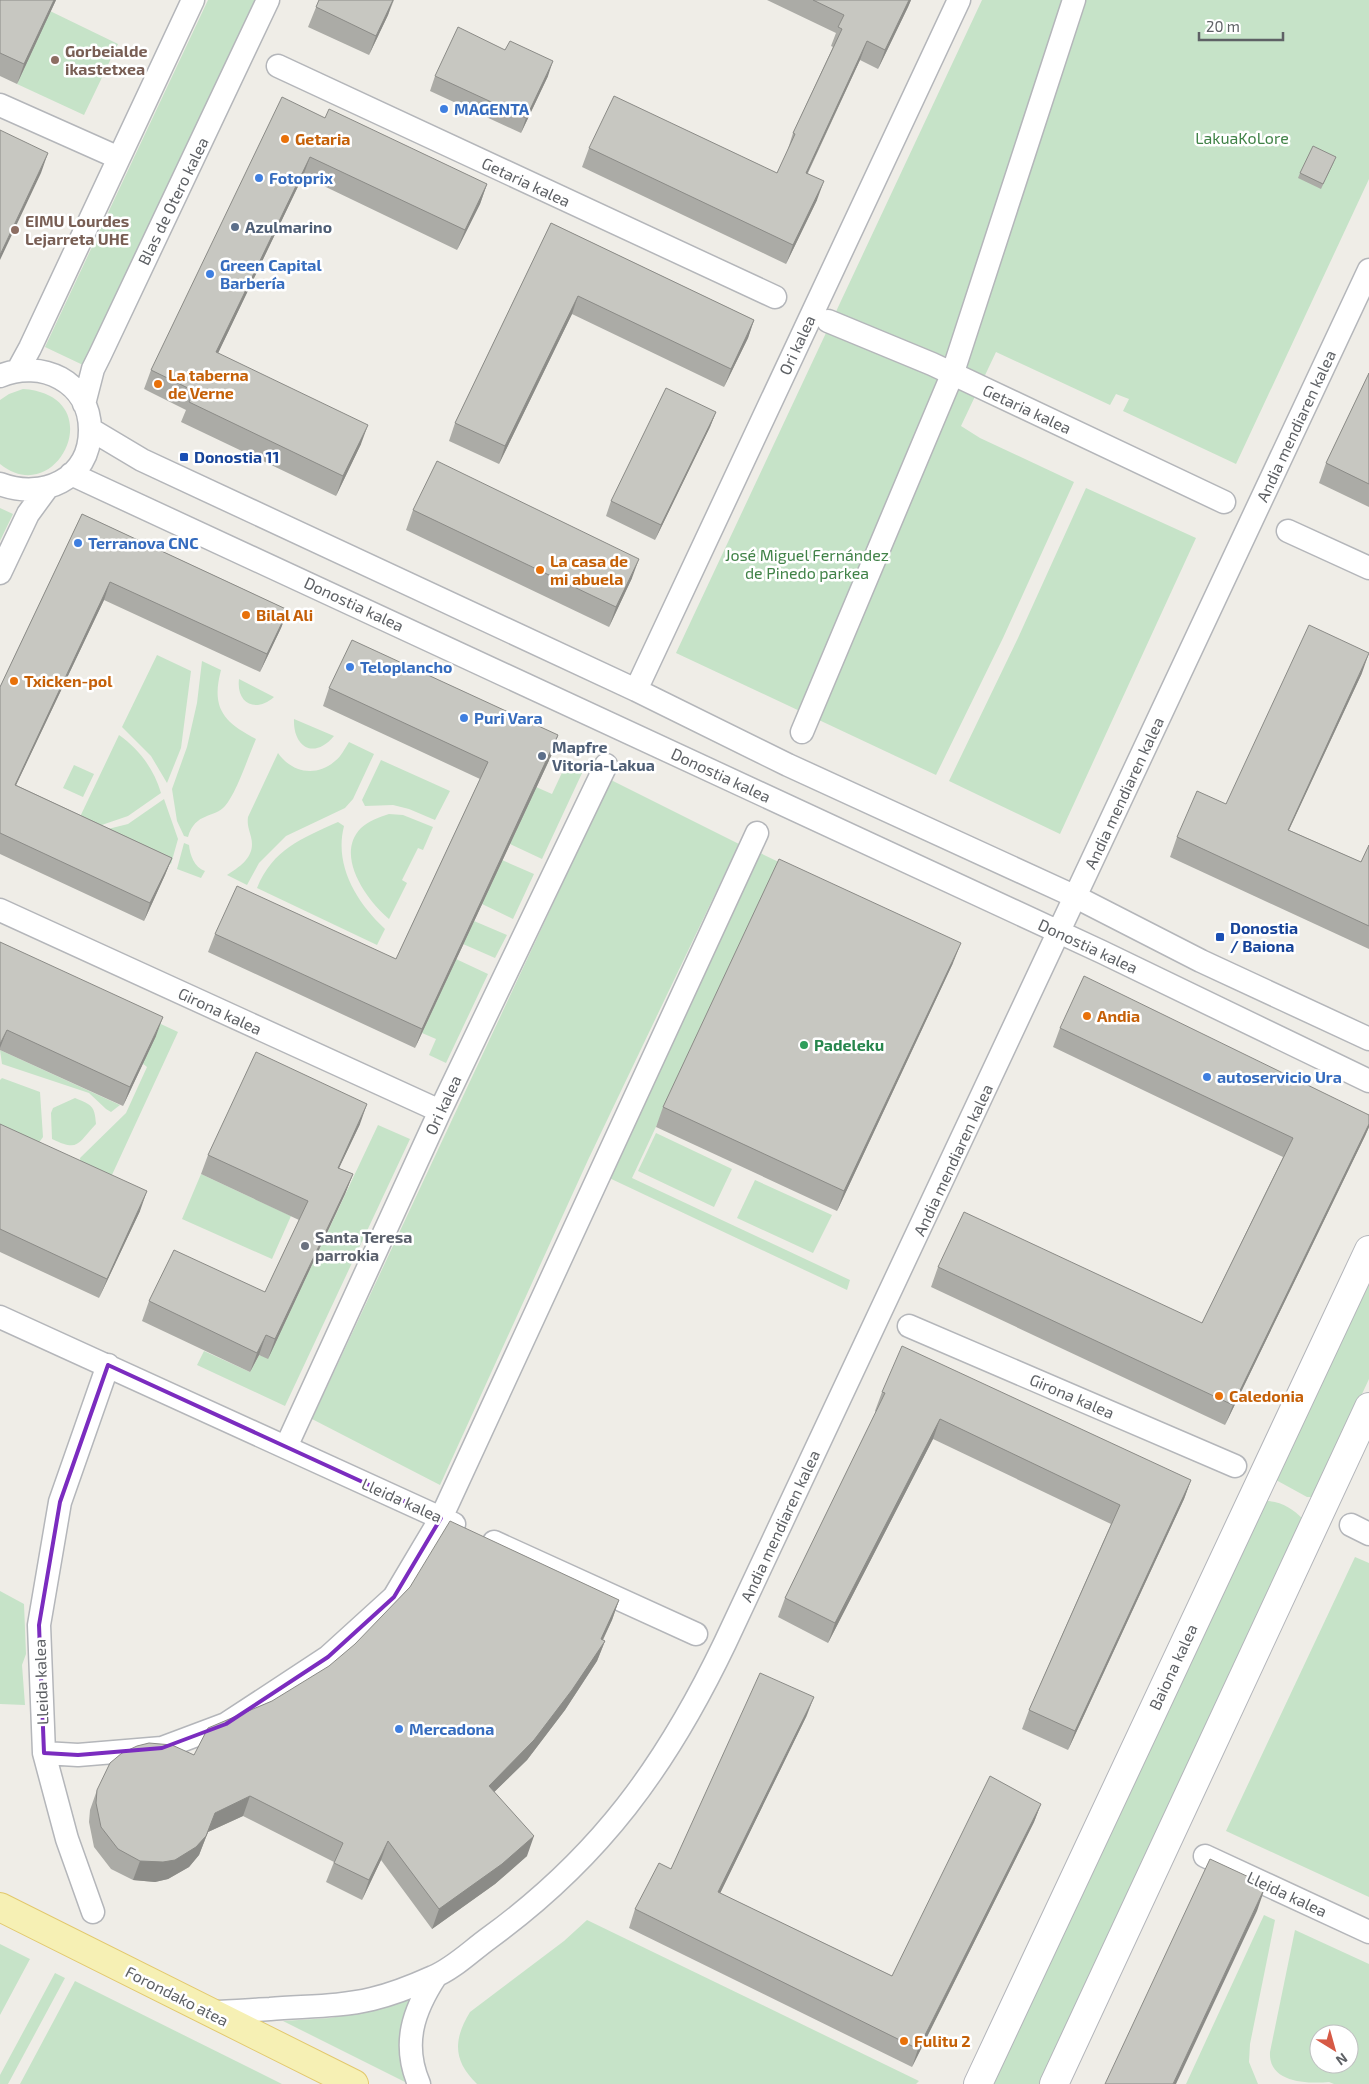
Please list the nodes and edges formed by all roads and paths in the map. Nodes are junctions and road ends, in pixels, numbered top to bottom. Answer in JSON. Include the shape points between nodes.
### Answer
{"nodes":[{"id":1,"x":193,"y":0,"type":"edge"},
{"id":2,"x":268,"y":0,"type":"edge"},
{"id":3,"x":960,"y":0,"type":"edge"},
{"id":4,"x":1074,"y":0,"type":"edge"},
{"id":5,"x":278,"y":66,"type":"dead end"},
{"id":6,"x":0,"y":105,"type":"edge"},
{"id":7,"x":119,"y":158,"type":"junction"},
{"id":8,"x":1369,"y":270,"type":"edge"},
{"id":9,"x":775,"y":297,"type":"dead end"},
{"id":10,"x":828,"y":322,"type":"dead end"},
{"id":11,"x":9,"y":373,"type":"edge"},
{"id":12,"x":952,"y":375,"type":"junction"},
{"id":13,"x":84,"y":404,"type":"junction"},
{"id":14,"x":90,"y":429,"type":"junction"},
{"id":15,"x":71,"y":474,"type":"junction"},
{"id":16,"x":0,"y":484,"type":"edge"},
{"id":17,"x":47,"y":488,"type":"junction"},
{"id":18,"x":1224,"y":502,"type":"dead end"},
{"id":19,"x":1288,"y":532,"type":"dead end"},
{"id":20,"x":1369,"y":568,"type":"edge"},
{"id":21,"x":0,"y":573,"type":"edge"},
{"id":22,"x":636,"y":690,"type":"junction"},
{"id":23,"x":802,"y":732,"type":"dead end"},
{"id":24,"x":606,"y":765,"type":"dead end"},
{"id":25,"x":757,"y":833,"type":"dead end"},
{"id":26,"x":1076,"y":897,"type":"junction"},
{"id":27,"x":0,"y":910,"type":"edge"},
{"id":28,"x":1058,"y":933,"type":"junction"},
{"id":29,"x":1369,"y":1039,"type":"edge"},
{"id":30,"x":1369,"y":1081,"type":"edge"},
{"id":31,"x":440,"y":1111,"type":"junction"},
{"id":32,"x":1369,"y":1250,"type":"edge"},
{"id":33,"x":0,"y":1317,"type":"edge"},
{"id":34,"x":909,"y":1326,"type":"dead end"},
{"id":35,"x":108,"y":1365,"type":"junction"},
{"id":36,"x":1369,"y":1407,"type":"edge"},
{"id":37,"x":286,"y":1447,"type":"junction"},
{"id":38,"x":1235,"y":1466,"type":"dead end"},
{"id":39,"x":440,"y":1518,"type":"junction"},
{"id":40,"x":696,"y":1634,"type":"dead end"},
{"id":41,"x":44,"y":1753,"type":"junction"},
{"id":42,"x":1205,"y":1856,"type":"dead end"},
{"id":43,"x":0,"y":1907,"type":"edge"},
{"id":44,"x":94,"y":1912,"type":"dead end"},
{"id":45,"x":1369,"y":1932,"type":"edge"},
{"id":46,"x":436,"y":1976,"type":"junction"},
{"id":47,"x":209,"y":2012,"type":"junction"},
{"id":48,"x":354,"y":2084,"type":"edge"},
{"id":49,"x":419,"y":2084,"type":"edge"},
{"id":50,"x":978,"y":2084,"type":"edge"},
{"id":51,"x":1054,"y":2084,"type":"edge"}],
"edges":[{"from":1,"to":7,"type":"street"},
{"from":2,"to":13,"type":"street","name":"Blas de Otero kalea","via":[[93,369]]},
{"from":3,"to":22,"type":"street","name":"Ori kalea"},
{"from":4,"to":12,"type":"street"},
{"from":5,"to":9,"type":"street","name":"Getaria kalea"},
{"from":6,"to":7,"type":"street"},
{"from":7,"to":11,"type":"street","via":[[30,348]]},
{"from":8,"to":26,"type":"street","name":"Andia mendiaren kalea"},
{"from":10,"to":12,"type":"street","name":"Getaria kalea"},
{"from":11,"to":13,"type":"street","via":[[38,370],[57,376],[73,388]]},
{"from":12,"to":18,"type":"street","name":"Getaria kalea"},
{"from":12,"to":23,"type":"street"},
{"from":13,"to":14,"type":"street"},
{"from":14,"to":15,"type":"street","via":[[82,461]]},
{"from":14,"to":22,"type":"street","via":[[142,460]]},
{"from":15,"to":17,"type":"street"},
{"from":15,"to":28,"type":"street","name":"Donostia kalea"},
{"from":16,"to":17,"type":"street","via":[[31,491]]},
{"from":17,"to":21,"type":"street","via":[[28,514]]},
{"from":19,"to":20,"type":"street"},
{"from":22,"to":26,"type":"street","via":[[797,769]]},
{"from":24,"to":31,"type":"street","name":"Ori kalea"},
{"from":25,"to":39,"type":"street"},
{"from":26,"to":28,"type":"street","name":"Andia mendiaren kalea"},
{"from":26,"to":29,"type":"street","via":[[1201,961]]},
{"from":27,"to":31,"type":"street","name":"Girona kalea"},
{"from":28,"to":30,"type":"street","name":"Donostia kalea"},
{"from":28,"to":46,"type":"street","name":"Andia mendiaren kalea","via":[[726,1643],[673,1743],[622,1815],[591,1850],[506,1926]]},
{"from":31,"to":37,"type":"street","name":"Ori kalea"},
{"from":32,"to":50,"type":"street","name":"Baiona kalea"},
{"from":33,"to":35,"type":"street","name":"Lleida kalea"},
{"from":34,"to":38,"type":"street","name":"Girona kalea"},
{"from":35,"to":37,"type":"street","name":"Lleida kalea"},
{"from":35,"to":41,"type":"street","name":"Lleida kalea","via":[[60,1502],[41,1616]]},
{"from":36,"to":51,"type":"street"},
{"from":37,"to":39,"type":"street","name":"Lleida kalea"},
{"from":39,"to":40,"type":"street","name":"Lleida kalea"},
{"from":39,"to":41,"type":"street","via":[[394,1597],[328,1657],[226,1724],[162,1748],[78,1755]]},
{"from":41,"to":44,"type":"street","name":"Lleida kalea","via":[[67,1839]]},
{"from":42,"to":45,"type":"street","name":"Lleida kalea"},
{"from":43,"to":47,"type":"main road","name":"Forondako atea"},
{"from":46,"to":47,"type":"street","name":"Andia mendiaren kalea","via":[[371,1999],[318,2006]]},
{"from":46,"to":49,"type":"street","name":"Andia mendiaren kalea","via":[[419,2002],[412,2025],[410,2052]]},
{"from":47,"to":48,"type":"main road","name":"Forondako atea"}]}
